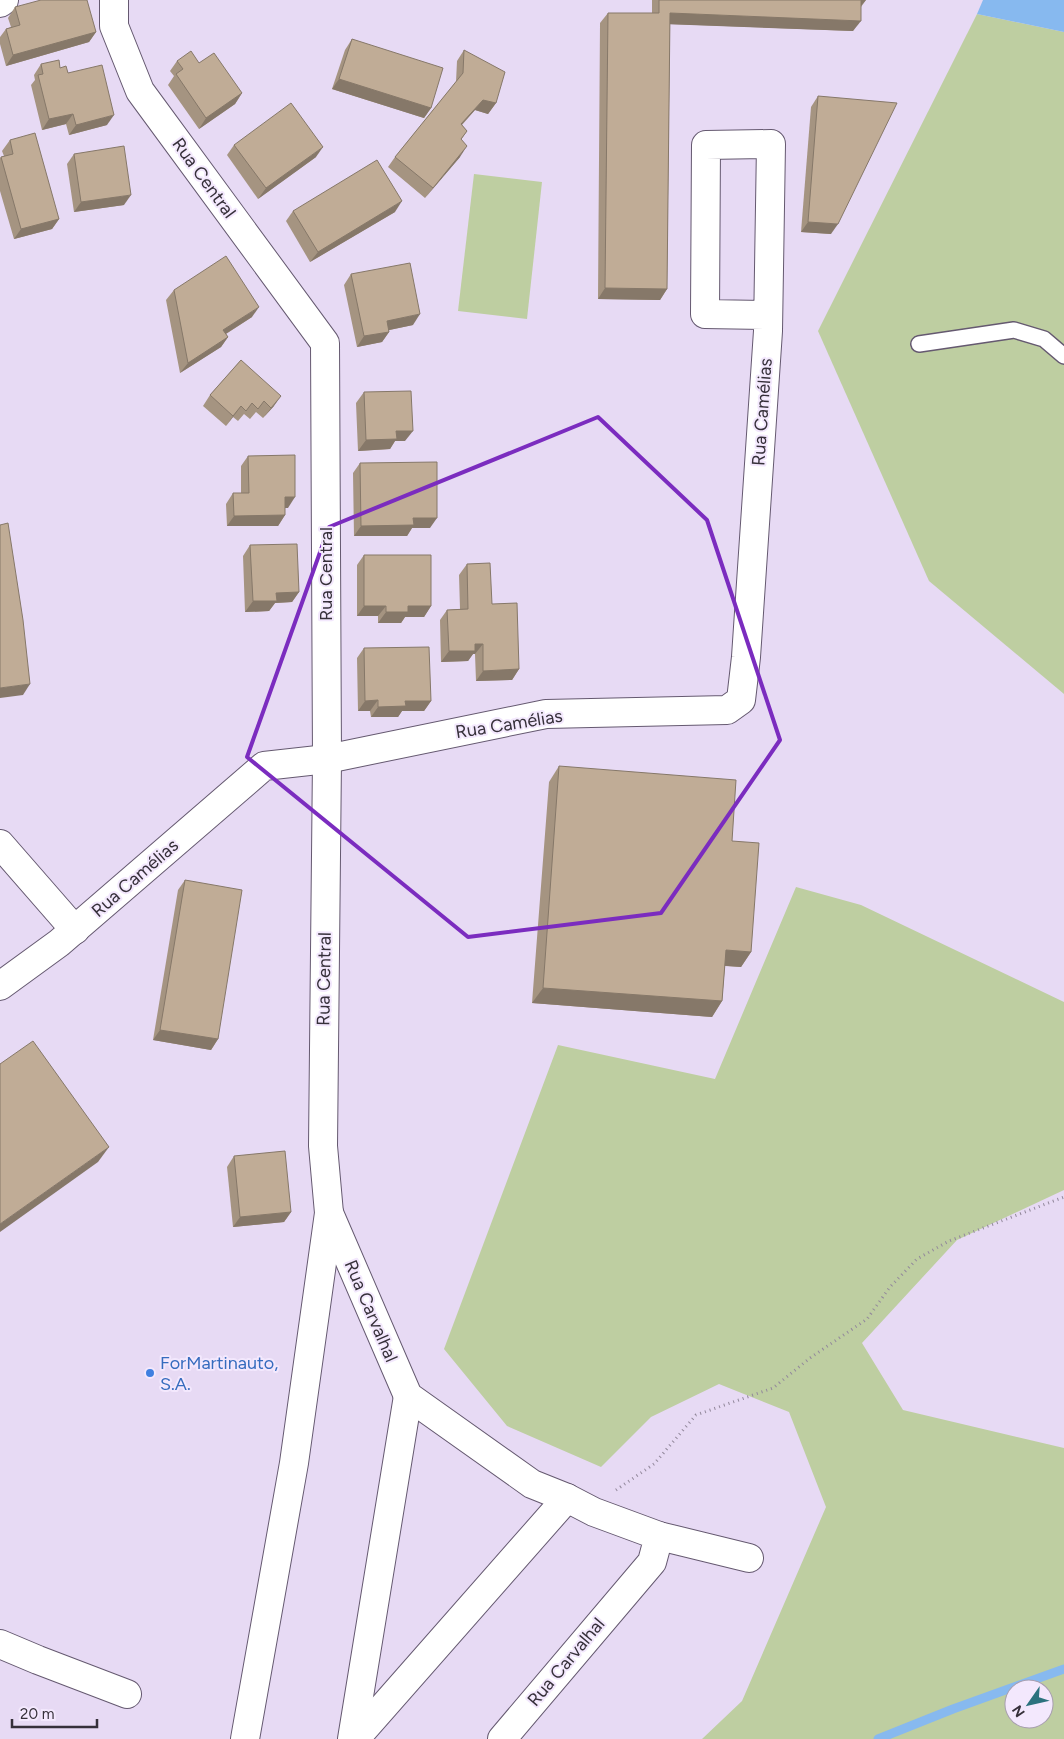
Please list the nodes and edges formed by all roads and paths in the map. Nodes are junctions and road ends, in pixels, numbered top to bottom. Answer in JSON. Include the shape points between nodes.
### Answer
{"nodes":[{"id":1,"x":4,"y":0,"type":"edge"},
{"id":2,"x":114,"y":0,"type":"edge"},
{"id":3,"x":0,"y":3,"type":"edge"},
{"id":4,"x":768,"y":315,"type":"junction"},
{"id":5,"x":919,"y":344,"type":"dead end"},
{"id":6,"x":1064,"y":356,"type":"edge"},
{"id":7,"x":327,"y":759,"type":"junction"},
{"id":8,"x":0,"y":844,"type":"edge"},
{"id":9,"x":75,"y":930,"type":"junction"},
{"id":10,"x":0,"y":986,"type":"edge"},
{"id":11,"x":1064,"y":1197,"type":"edge"},
{"id":12,"x":328,"y":1213,"type":"junction"},
{"id":13,"x":408,"y":1396,"type":"junction"},
{"id":14,"x":567,"y":1498,"type":"junction"},
{"id":15,"x":594,"y":1512,"type":"junction"},
{"id":16,"x":659,"y":1536,"type":"junction"},
{"id":17,"x":749,"y":1558,"type":"dead end"},
{"id":18,"x":0,"y":1644,"type":"edge"},
{"id":19,"x":127,"y":1694,"type":"dead end"},
{"id":20,"x":245,"y":1739,"type":"edge"},
{"id":21,"x":353,"y":1739,"type":"edge"},
{"id":22,"x":502,"y":1739,"type":"edge"}],
"edges":[{"from":1,"to":3,"type":"street"},
{"from":2,"to":7,"type":"street","name":"Rua Central","via":[[114,26],[140,91],[325,343]]},
{"from":4,"to":4,"type":"street","name":"Rua Camélias","via":[[771,144],[706,145],[705,314]]},
{"from":4,"to":7,"type":"street","name":"Rua Camélias","via":[[741,700],[728,710],[546,714]]},
{"from":5,"to":6,"type":"lane","via":[[1014,330],[1044,339]]},
{"from":7,"to":9,"type":"street","name":"Rua Camélias","via":[[264,766]]},
{"from":7,"to":12,"type":"street","name":"Rua Central","via":[[323,1146]]},
{"from":8,"to":9,"type":"street"},
{"from":9,"to":10,"type":"street","name":"Rua Camélias"},
{"from":11,"to":15,"type":"path","via":[[949,1241],[917,1259],[890,1287],[867,1319],[773,1388],[696,1415],[654,1464],[607,1496]]},
{"from":12,"to":13,"type":"street","name":"Rua Carvalhal"},
{"from":12,"to":20,"type":"street","name":"Rua Carvalhal","via":[[294,1463]]},
{"from":13,"to":14,"type":"street","via":[[532,1484]]},
{"from":13,"to":21,"type":"street"},
{"from":14,"to":15,"type":"street"},
{"from":14,"to":21,"type":"street"},
{"from":15,"to":16,"type":"street"},
{"from":16,"to":17,"type":"street"},
{"from":16,"to":22,"type":"street","name":"Rua Carvalhal","via":[[652,1562]]},
{"from":18,"to":19,"type":"street"}]}
